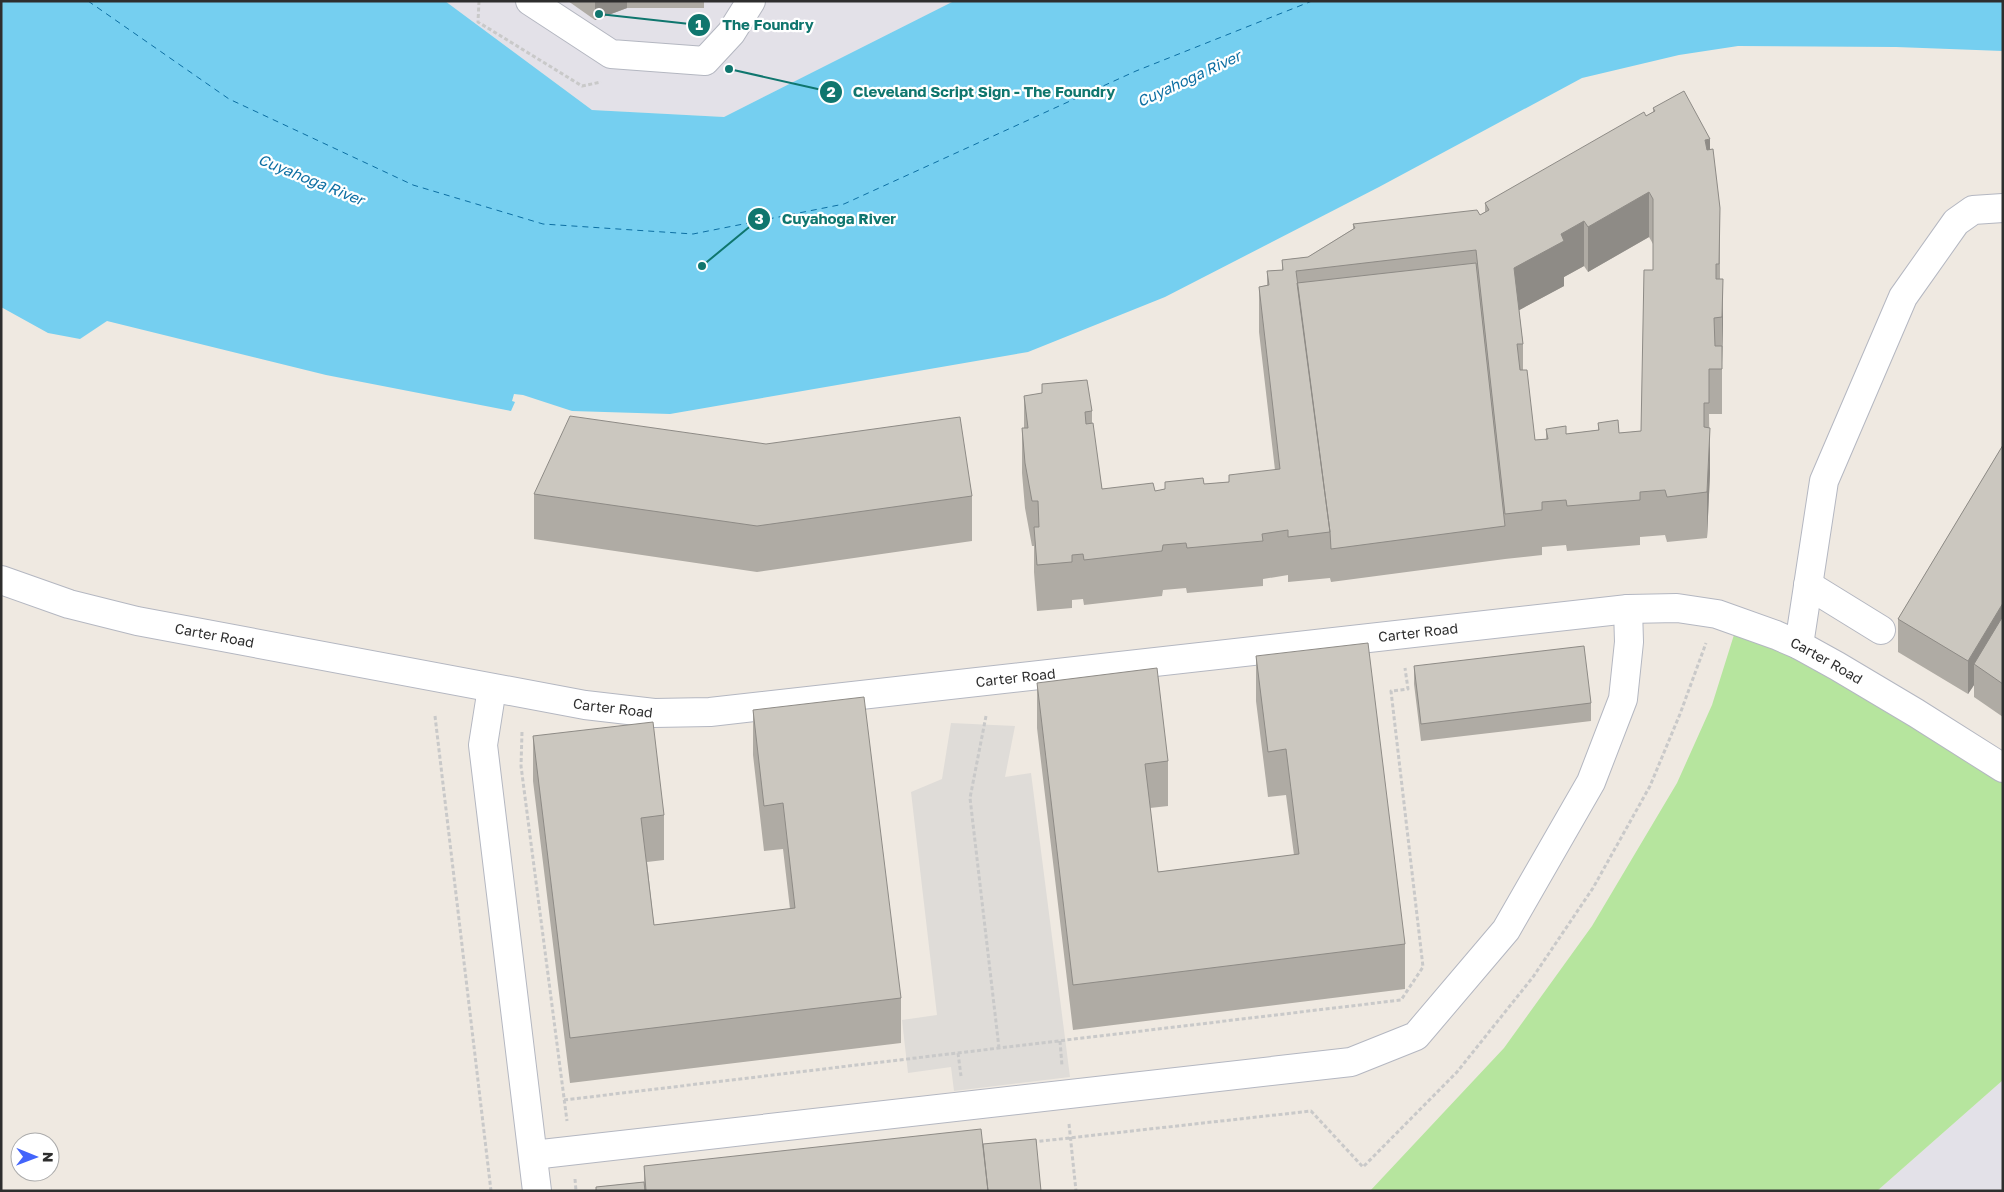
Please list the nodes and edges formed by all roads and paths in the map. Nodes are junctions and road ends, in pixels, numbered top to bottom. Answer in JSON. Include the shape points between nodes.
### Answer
{"nodes":[{"id":1,"x":530,"y":1,"type":"edge"},
{"id":2,"x":751,"y":1,"type":"edge"},
{"id":3,"x":2003,"y":208,"type":"edge"},
{"id":4,"x":1,"y":580,"type":"edge"},
{"id":5,"x":1808,"y":585,"type":"junction"},
{"id":6,"x":1628,"y":609,"type":"junction"},
{"id":7,"x":1881,"y":630,"type":"dead end"},
{"id":8,"x":1799,"y":645,"type":"junction"},
{"id":9,"x":1405,"y":668,"type":"dead end"},
{"id":10,"x":492,"y":688,"type":"junction"},
{"id":11,"x":435,"y":716,"type":"dead end"},
{"id":12,"x":986,"y":716,"type":"dead end"},
{"id":13,"x":522,"y":732,"type":"dead end"},
{"id":14,"x":2003,"y":768,"type":"edge"},
{"id":15,"x":999,"y":1048,"type":"junction"},
{"id":16,"x":564,"y":1100,"type":"junction"},
{"id":17,"x":571,"y":1151,"type":"junction"},
{"id":18,"x":533,"y":1155,"type":"junction"},
{"id":19,"x":491,"y":1191,"type":"edge"},
{"id":20,"x":537,"y":1191,"type":"edge"},
{"id":21,"x":576,"y":1191,"type":"edge"}],
"edges":[{"from":1,"to":2,"type":"street","via":[[611,54],[705,61],[731,33]]},
{"from":3,"to":5,"type":"street","via":[[1973,210],[1956,222],[1903,297],[1824,481]]},
{"from":4,"to":10,"type":"street","name":"Carter Road","via":[[69,604],[137,621]]},
{"from":5,"to":7,"type":"street"},
{"from":5,"to":8,"type":"street"},
{"from":6,"to":8,"type":"street","name":"Carter Road","via":[[1677,608],[1717,614]]},
{"from":6,"to":10,"type":"street","name":"Carter Road","via":[[710,712],[644,712]]},
{"from":6,"to":17,"type":"street","via":[[1630,642],[1623,700],[1591,782],[1506,930],[1416,1036],[1351,1062]]},
{"from":8,"to":14,"type":"street","name":"Carter Road"},
{"from":9,"to":15,"type":"path","via":[[1408,689],[1391,691],[1423,967],[1401,1000]]},
{"from":10,"to":18,"type":"street","via":[[483,745]]},
{"from":11,"to":19,"type":"path"},
{"from":12,"to":15,"type":"path","via":[[970,798]]},
{"from":13,"to":16,"type":"path","via":[[521,766]]},
{"from":15,"to":16,"type":"path"},
{"from":16,"to":17,"type":"path"},
{"from":17,"to":18,"type":"street"},
{"from":17,"to":21,"type":"path"},
{"from":18,"to":20,"type":"street"}]}
